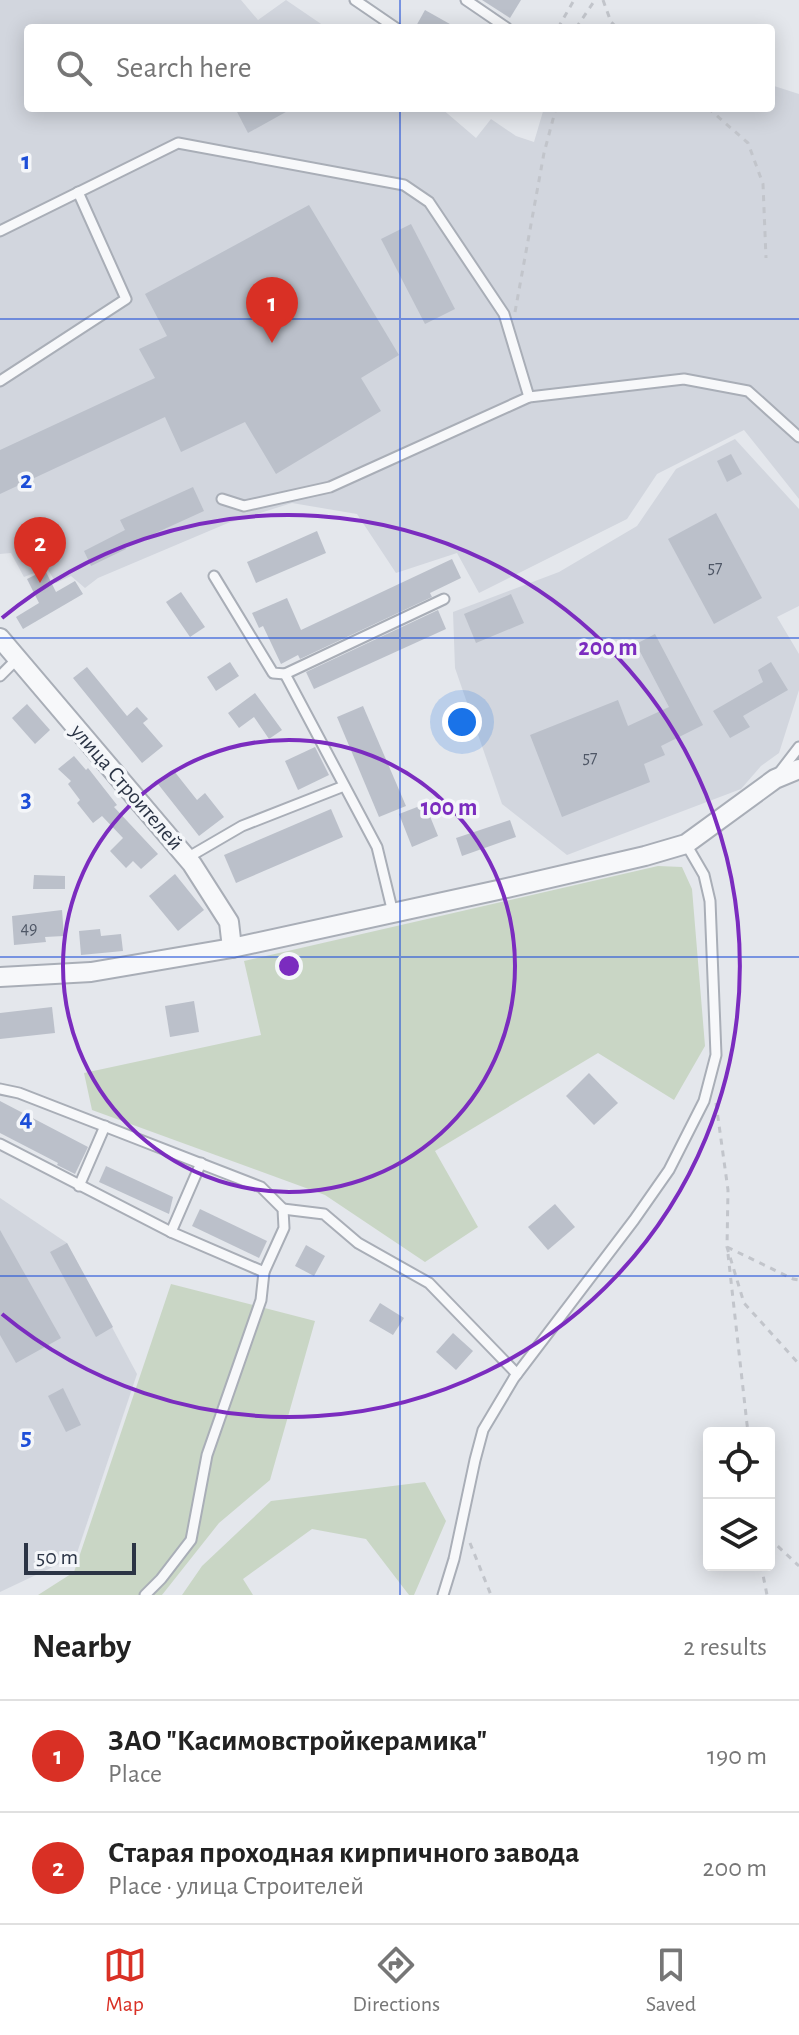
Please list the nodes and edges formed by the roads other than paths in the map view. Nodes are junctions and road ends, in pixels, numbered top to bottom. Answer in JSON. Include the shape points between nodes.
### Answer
{"nodes":[{"id":1,"x":355,"y":0,"type":"edge"},
{"id":2,"x":466,"y":0,"type":"edge"},
{"id":3,"x":390,"y":24,"type":"edge"},
{"id":4,"x":501,"y":24,"type":"edge"},
{"id":5,"x":78,"y":192,"type":"junction"},
{"id":6,"x":0,"y":231,"type":"edge"},
{"id":7,"x":0,"y":381,"type":"edge"},
{"id":8,"x":529,"y":397,"type":"junction"},
{"id":9,"x":799,"y":437,"type":"edge"},
{"id":10,"x":222,"y":499,"type":"dead end"},
{"id":11,"x":214,"y":576,"type":"dead end"},
{"id":12,"x":444,"y":599,"type":"dead end"},
{"id":13,"x":0,"y":638,"type":"edge"},
{"id":14,"x":17,"y":659,"type":"junction"},
{"id":15,"x":285,"y":674,"type":"junction"},
{"id":16,"x":0,"y":676,"type":"edge"},
{"id":17,"x":799,"y":747,"type":"edge"},
{"id":18,"x":799,"y":769,"type":"edge"},
{"id":19,"x":775,"y":779,"type":"junction"},
{"id":20,"x":344,"y":786,"type":"junction"},
{"id":21,"x":686,"y":844,"type":"junction"},
{"id":22,"x":187,"y":858,"type":"junction"},
{"id":23,"x":393,"y":913,"type":"junction"},
{"id":24,"x":232,"y":948,"type":"junction"},
{"id":25,"x":0,"y":977,"type":"edge"},
{"id":26,"x":0,"y":1089,"type":"edge"},
{"id":27,"x":105,"y":1126,"type":"junction"},
{"id":28,"x":0,"y":1144,"type":"edge"},
{"id":29,"x":201,"y":1163,"type":"junction"},
{"id":30,"x":79,"y":1186,"type":"junction"},
{"id":31,"x":283,"y":1209,"type":"junction"},
{"id":32,"x":171,"y":1232,"type":"junction"},
{"id":33,"x":264,"y":1272,"type":"junction"},
{"id":34,"x":517,"y":1374,"type":"junction"},
{"id":35,"x":145,"y":1595,"type":"edge"},
{"id":36,"x":443,"y":1595,"type":"edge"}],
"edges":[{"from":1,"to":3,"type":"lane"},
{"from":2,"to":4,"type":"lane"},
{"from":5,"to":6,"type":"lane"},
{"from":5,"to":7,"type":"lane","via":[[126,299]]},
{"from":5,"to":8,"type":"lane","via":[[178,143],[404,185],[429,202],[504,314]]},
{"from":8,"to":9,"type":"lane","via":[[684,379],[748,391]]},
{"from":8,"to":10,"type":"lane","via":[[330,487],[244,506]]},
{"from":11,"to":15,"type":"lane","via":[[273,673]]},
{"from":12,"to":15,"type":"lane"},
{"from":13,"to":14,"type":"street","name":"улица Строителей"},
{"from":14,"to":16,"type":"lane"},
{"from":14,"to":22,"type":"street","name":"улица Строителей"},
{"from":15,"to":20,"type":"lane"},
{"from":17,"to":19,"type":"lane"},
{"from":18,"to":19,"type":"street"},
{"from":19,"to":21,"type":"street"},
{"from":20,"to":22,"type":"lane","via":[[242,826]]},
{"from":20,"to":23,"type":"lane","via":[[377,847]]},
{"from":21,"to":23,"type":"street"},
{"from":21,"to":34,"type":"lane","via":[[704,875],[710,901],[716,1055],[708,1088],[669,1170]]},
{"from":22,"to":24,"type":"street","name":"улица Строителей","via":[[229,922]]},
{"from":23,"to":24,"type":"street"},
{"from":24,"to":25,"type":"street","via":[[91,972]]},
{"from":26,"to":27,"type":"lane"},
{"from":27,"to":29,"type":"lane"},
{"from":27,"to":30,"type":"lane"},
{"from":28,"to":30,"type":"lane"},
{"from":29,"to":31,"type":"lane","via":[[261,1187]]},
{"from":29,"to":32,"type":"lane"},
{"from":30,"to":32,"type":"lane"},
{"from":31,"to":33,"type":"lane","via":[[284,1228]]},
{"from":31,"to":34,"type":"lane","via":[[324,1214],[358,1243],[429,1283]]},
{"from":32,"to":33,"type":"lane"},
{"from":33,"to":35,"type":"lane","via":[[261,1300],[207,1455],[191,1540]]},
{"from":34,"to":36,"type":"lane","via":[[483,1430]]}]}
